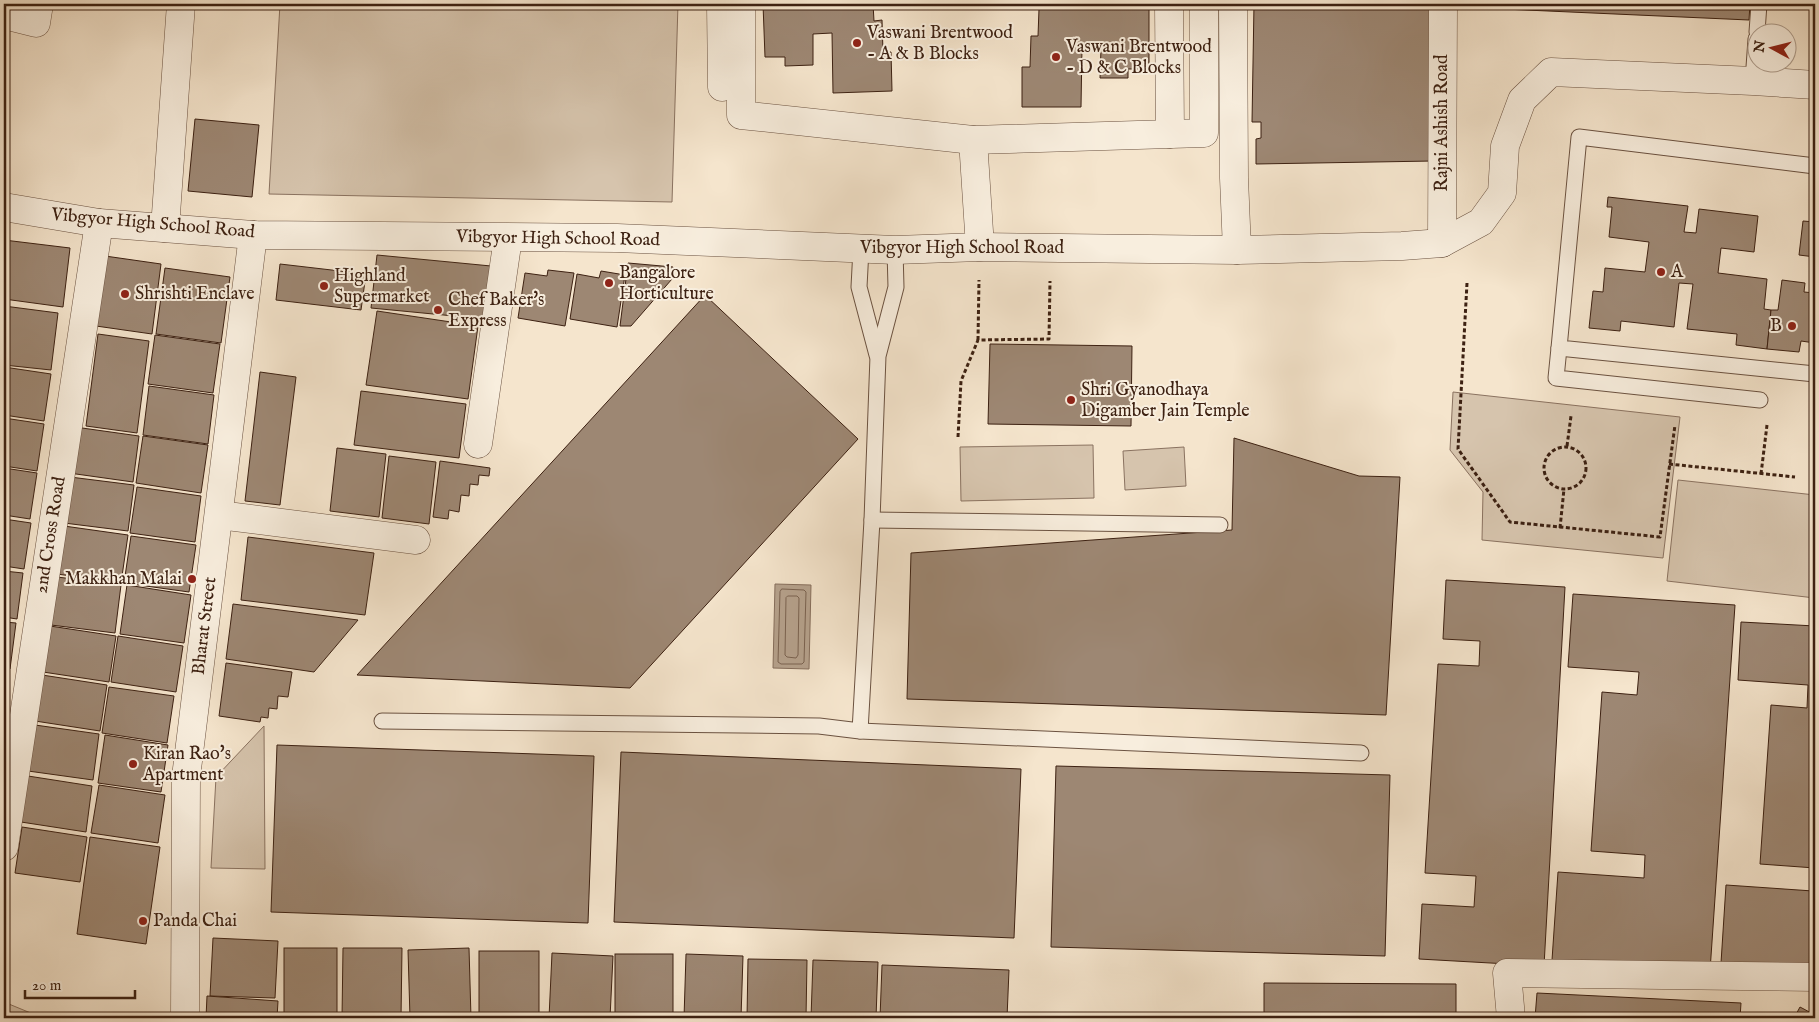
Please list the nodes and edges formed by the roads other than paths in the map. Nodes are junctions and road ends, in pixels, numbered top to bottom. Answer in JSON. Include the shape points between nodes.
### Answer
{"nodes":[{"id":1,"x":39,"y":4,"type":"edge"},
{"id":2,"x":181,"y":4,"type":"edge"},
{"id":3,"x":721,"y":4,"type":"edge"},
{"id":4,"x":741,"y":4,"type":"edge"},
{"id":5,"x":1169,"y":4,"type":"edge"},
{"id":6,"x":1204,"y":4,"type":"edge"},
{"id":7,"x":1233,"y":4,"type":"edge"},
{"id":8,"x":1443,"y":4,"type":"edge"},
{"id":9,"x":1760,"y":4,"type":"edge"},
{"id":10,"x":4,"y":14,"type":"edge"},
{"id":11,"x":1758,"y":22,"type":"edge"},
{"id":12,"x":1754,"y":72,"type":"edge"},
{"id":13,"x":1753,"y":81,"type":"junction"},
{"id":14,"x":1815,"y":85,"type":"edge"},
{"id":15,"x":741,"y":115,"type":"junction"},
{"id":16,"x":1170,"y":134,"type":"junction"},
{"id":17,"x":973,"y":140,"type":"junction"},
{"id":18,"x":1815,"y":166,"type":"edge"},
{"id":19,"x":4,"y":207,"type":"edge"},
{"id":20,"x":99,"y":223,"type":"junction"},
{"id":21,"x":165,"y":228,"type":"junction"},
{"id":22,"x":253,"y":235,"type":"junction"},
{"id":23,"x":508,"y":238,"type":"junction"},
{"id":24,"x":1442,"y":243,"type":"junction"},
{"id":25,"x":980,"y":247,"type":"junction"},
{"id":26,"x":861,"y":249,"type":"junction"},
{"id":27,"x":896,"y":250,"type":"junction"},
{"id":28,"x":1237,"y":250,"type":"junction"},
{"id":29,"x":1560,"y":348,"type":"junction"},
{"id":30,"x":878,"y":356,"type":"junction"},
{"id":31,"x":1815,"y":374,"type":"edge"},
{"id":32,"x":1760,"y":400,"type":"dead end"},
{"id":33,"x":478,"y":444,"type":"dead end"},
{"id":34,"x":219,"y":515,"type":"junction"},
{"id":35,"x":872,"y":520,"type":"junction"},
{"id":36,"x":1220,"y":525,"type":"dead end"},
{"id":37,"x":416,"y":540,"type":"dead end"},
{"id":38,"x":382,"y":721,"type":"dead end"},
{"id":39,"x":860,"y":731,"type":"junction"},
{"id":40,"x":1361,"y":753,"type":"dead end"},
{"id":41,"x":4,"y":847,"type":"edge"},
{"id":42,"x":1815,"y":977,"type":"edge"},
{"id":43,"x":185,"y":1018,"type":"edge"},
{"id":44,"x":1511,"y":1018,"type":"edge"}],
"edges":[{"from":1,"to":10,"type":"street","via":[[36,23]]},
{"from":2,"to":21,"type":"street"},
{"from":3,"to":15,"type":"street","via":[[723,112]]},
{"from":4,"to":15,"type":"street"},
{"from":5,"to":16,"type":"street"},
{"from":6,"to":16,"type":"street","via":[[1204,132]]},
{"from":7,"to":28,"type":"street"},
{"from":8,"to":24,"type":"street","name":"Rajni Ashish Road"},
{"from":9,"to":11,"type":"lane"},
{"from":12,"to":13,"type":"lane"},
{"from":13,"to":14,"type":"street","name":"Vibgyor High School Road"},
{"from":13,"to":24,"type":"street","name":"Vibgyor High School Road","via":[[1551,72],[1522,100],[1506,146],[1502,193],[1482,222]]},
{"from":15,"to":17,"type":"street"},
{"from":16,"to":17,"type":"street"},
{"from":17,"to":25,"type":"street"},
{"from":18,"to":29,"type":"lane","via":[[1579,137]]},
{"from":19,"to":20,"type":"street","name":"Vibgyor High School Road"},
{"from":20,"to":21,"type":"street","name":"Vibgyor High School Road"},
{"from":20,"to":41,"type":"street","name":"2nd Cross Road"},
{"from":21,"to":22,"type":"street","name":"Vibgyor High School Road"},
{"from":22,"to":23,"type":"street","name":"Vibgyor High School Road"},
{"from":22,"to":34,"type":"street","name":"Bharat Street"},
{"from":23,"to":26,"type":"street","name":"Vibgyor High School Road","via":[[617,238]]},
{"from":23,"to":33,"type":"street"},
{"from":24,"to":28,"type":"street","name":"Vibgyor High School Road"},
{"from":25,"to":27,"type":"street","name":"Vibgyor High School Road"},
{"from":25,"to":28,"type":"street","name":"Vibgyor High School Road"},
{"from":26,"to":27,"type":"street","name":"Vibgyor High School Road"},
{"from":26,"to":30,"type":"lane","via":[[859,288]]},
{"from":27,"to":30,"type":"lane","via":[[896,287]]},
{"from":29,"to":31,"type":"lane"},
{"from":29,"to":32,"type":"lane","via":[[1556,378]]},
{"from":30,"to":35,"type":"lane"},
{"from":34,"to":37,"type":"street"},
{"from":34,"to":43,"type":"street","name":"Bharat Street","via":[[186,777]]},
{"from":35,"to":36,"type":"lane"},
{"from":35,"to":39,"type":"lane"},
{"from":38,"to":39,"type":"lane","via":[[819,726]]},
{"from":39,"to":40,"type":"lane"},
{"from":42,"to":44,"type":"street","via":[[1507,973]]}]}
